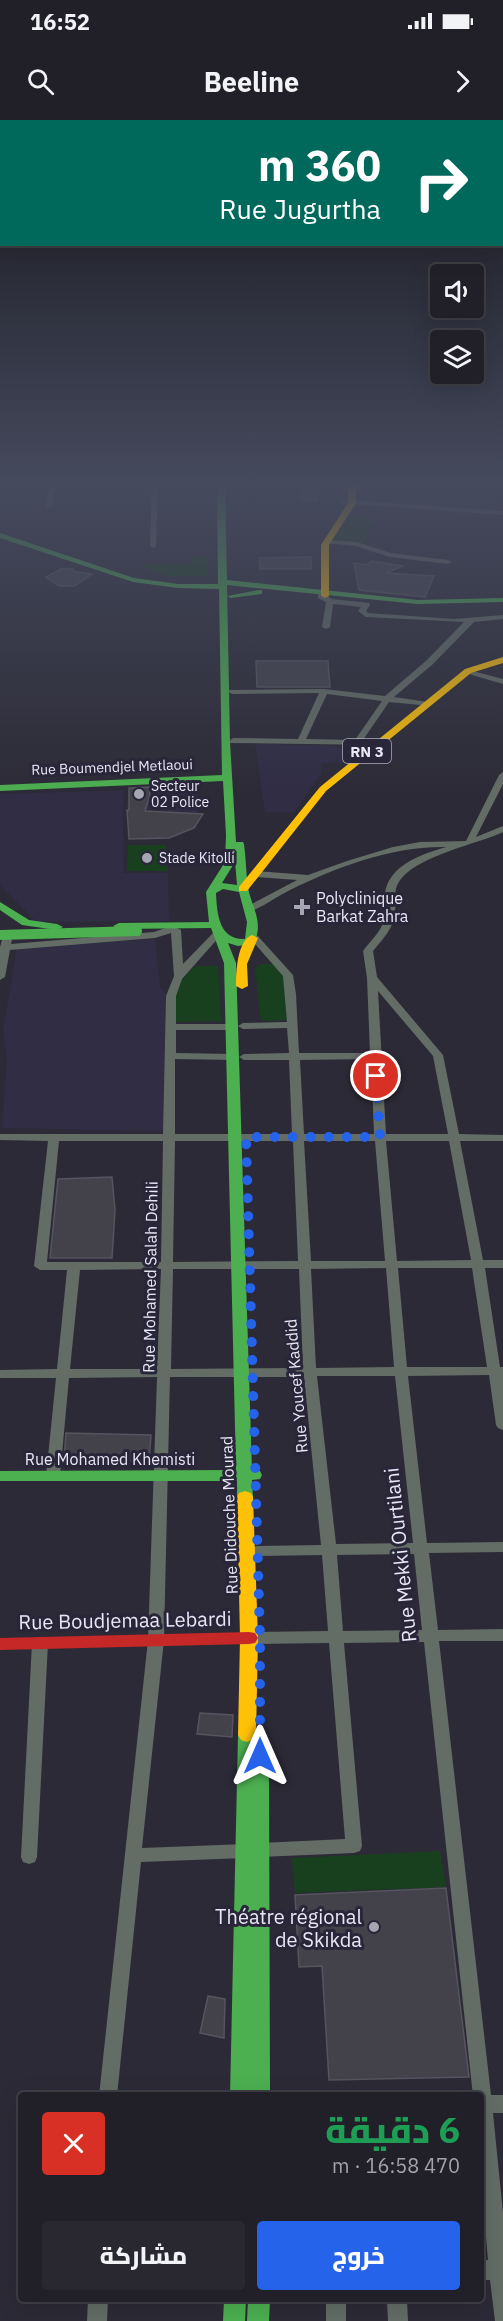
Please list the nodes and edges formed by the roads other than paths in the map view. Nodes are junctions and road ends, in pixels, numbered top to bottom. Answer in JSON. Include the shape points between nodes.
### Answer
{"nodes":[{"id":1,"x":227,"y":588,"type":"edge"},
{"id":2,"x":227,"y":588,"type":"edge"},
{"id":3,"x":265,"y":588,"type":"edge"},
{"id":4,"x":265,"y":588,"type":"edge"},
{"id":5,"x":322,"y":588,"type":"edge"},
{"id":6,"x":283,"y":589,"type":"junction"},
{"id":7,"x":322,"y":595,"type":"junction"},
{"id":8,"x":503,"y":602,"type":"edge"},
{"id":9,"x":503,"y":617,"type":"edge"},
{"id":10,"x":471,"y":620,"type":"junction"},
{"id":11,"x":326,"y":627,"type":"dead end"},
{"id":12,"x":503,"y":660,"type":"edge"},
{"id":13,"x":468,"y":671,"type":"junction"},
{"id":14,"x":503,"y":682,"type":"edge"},
{"id":15,"x":232,"y":692,"type":"junction"},
{"id":16,"x":324,"y":692,"type":"junction"},
{"id":17,"x":387,"y":699,"type":"junction"},
{"id":18,"x":428,"y":704,"type":"junction"},
{"id":19,"x":233,"y":741,"type":"junction"},
{"id":20,"x":301,"y":741,"type":"junction"},
{"id":21,"x":358,"y":742,"type":"junction"},
{"id":22,"x":377,"y":742,"type":"junction"},
{"id":23,"x":503,"y":775,"type":"edge"},
{"id":24,"x":226,"y":778,"type":"junction"},
{"id":25,"x":0,"y":788,"type":"edge"},
{"id":26,"x":503,"y":829,"type":"edge"},
{"id":27,"x":469,"y":843,"type":"junction"},
{"id":28,"x":248,"y":876,"type":"junction"},
{"id":29,"x":309,"y":878,"type":"junction"},
{"id":30,"x":216,"y":889,"type":"junction"},
{"id":31,"x":0,"y":905,"type":"edge"},
{"id":32,"x":249,"y":909,"type":"junction"},
{"id":33,"x":0,"y":914,"type":"edge"},
{"id":34,"x":217,"y":930,"type":"junction"},
{"id":35,"x":174,"y":933,"type":"junction"},
{"id":36,"x":5,"y":937,"type":"edge"},
{"id":37,"x":253,"y":937,"type":"junction"},
{"id":38,"x":178,"y":975,"type":"junction"},
{"id":39,"x":0,"y":977,"type":"edge"},
{"id":40,"x":372,"y":978,"type":"junction"},
{"id":41,"x":293,"y":1025,"type":"junction"},
{"id":42,"x":237,"y":1027,"type":"junction"},
{"id":43,"x":170,"y":1028,"type":"junction"},
{"id":44,"x":170,"y":1056,"type":"junction"},
{"id":45,"x":294,"y":1056,"type":"junction"},
{"id":46,"x":375,"y":1056,"type":"junction"},
{"id":47,"x":238,"y":1057,"type":"junction"},
{"id":48,"x":0,"y":1137,"type":"edge"},
{"id":49,"x":54,"y":1137,"type":"junction"},
{"id":50,"x":169,"y":1137,"type":"junction"},
{"id":51,"x":240,"y":1137,"type":"junction"},
{"id":52,"x":299,"y":1137,"type":"junction"},
{"id":53,"x":380,"y":1137,"type":"junction"},
{"id":54,"x":454,"y":1138,"type":"junction"},
{"id":55,"x":503,"y":1138,"type":"edge"},
{"id":56,"x":478,"y":1264,"type":"junction"},
{"id":57,"x":503,"y":1264,"type":"edge"},
{"id":58,"x":303,"y":1265,"type":"junction"},
{"id":59,"x":391,"y":1265,"type":"junction"},
{"id":60,"x":74,"y":1266,"type":"junction"},
{"id":61,"x":167,"y":1266,"type":"junction"},
{"id":62,"x":244,"y":1266,"type":"junction"},
{"id":63,"x":401,"y":1371,"type":"junction"},
{"id":64,"x":499,"y":1371,"type":"edge"},
{"id":65,"x":310,"y":1372,"type":"junction"},
{"id":66,"x":164,"y":1373,"type":"junction"},
{"id":67,"x":247,"y":1373,"type":"junction"},
{"id":68,"x":0,"y":1374,"type":"edge"},
{"id":69,"x":63,"y":1374,"type":"junction"},
{"id":70,"x":503,"y":1425,"type":"edge"},
{"id":71,"x":250,"y":1475,"type":"junction"},
{"id":72,"x":0,"y":1476,"type":"edge"},
{"id":73,"x":53,"y":1476,"type":"junction"},
{"id":74,"x":161,"y":1476,"type":"junction"},
{"id":75,"x":503,"y":1546,"type":"edge"},
{"id":76,"x":421,"y":1547,"type":"junction"},
{"id":77,"x":329,"y":1550,"type":"junction"},
{"id":78,"x":257,"y":1551,"type":"junction"},
{"id":79,"x":503,"y":1635,"type":"edge"},
{"id":80,"x":336,"y":1637,"type":"junction"},
{"id":81,"x":430,"y":1637,"type":"junction"},
{"id":82,"x":254,"y":1638,"type":"junction"},
{"id":83,"x":156,"y":1640,"type":"junction"},
{"id":84,"x":40,"y":1643,"type":"junction"},
{"id":85,"x":0,"y":1644,"type":"edge"},
{"id":86,"x":252,"y":1851,"type":"junction"},
{"id":87,"x":135,"y":1855,"type":"junction"},
{"id":88,"x":29,"y":1857,"type":"dead end"},
{"id":89,"x":108,"y":2092,"type":"edge"},
{"id":90,"x":240,"y":2092,"type":"edge"},
{"id":91,"x":260,"y":2092,"type":"edge"},
{"id":92,"x":481,"y":2092,"type":"edge"},
{"id":93,"x":484,"y":2104,"type":"edge"},
{"id":94,"x":503,"y":2104,"type":"edge"},
{"id":95,"x":484,"y":2130,"type":"edge"},
{"id":96,"x":495,"y":2270,"type":"edge"},
{"id":97,"x":98,"y":2302,"type":"edge"},
{"id":98,"x":235,"y":2302,"type":"edge"},
{"id":99,"x":259,"y":2302,"type":"edge"},
{"id":100,"x":336,"y":2302,"type":"edge"},
{"id":101,"x":398,"y":2302,"type":"edge"},
{"id":102,"x":503,"y":2316,"type":"edge"},
{"id":103,"x":98,"y":2321,"type":"edge"},
{"id":104,"x":234,"y":2321,"type":"edge"},
{"id":105,"x":258,"y":2321,"type":"edge"},
{"id":106,"x":336,"y":2321,"type":"edge"},
{"id":107,"x":398,"y":2321,"type":"edge"}],
"edges":[{"from":1,"to":15,"type":"main road"},
{"from":2,"to":24,"type":"main road"},
{"from":3,"to":6,"type":"main road"},
{"from":4,"to":6,"type":"main road"},
{"from":5,"to":7,"type":"main road"},
{"from":6,"to":7,"type":"main road"},
{"from":7,"to":8,"type":"main road","via":[[418,602]]},
{"from":7,"to":10,"type":"street","via":[[366,605],[362,611],[366,615]]},
{"from":7,"to":11,"type":"street"},
{"from":9,"to":10,"type":"street"},
{"from":10,"to":17,"type":"street"},
{"from":12,"to":13,"type":"main road","number":"RN 3"},
{"from":13,"to":14,"type":"street"},
{"from":13,"to":18,"type":"main road","number":"RN 3"},
{"from":15,"to":16,"type":"street"},
{"from":15,"to":19,"type":"main road"},
{"from":16,"to":17,"type":"street"},
{"from":16,"to":20,"type":"street"},
{"from":17,"to":18,"type":"street"},
{"from":17,"to":21,"type":"street"},
{"from":18,"to":22,"type":"main road","number":"RN 3"},
{"from":19,"to":20,"type":"street"},
{"from":19,"to":28,"type":"main road"},
{"from":20,"to":21,"type":"street"},
{"from":21,"to":22,"type":"street"},
{"from":22,"to":28,"type":"main road","number":"RN 3","via":[[323,789]]},
{"from":23,"to":27,"type":"street"},
{"from":24,"to":25,"type":"main road","name":"Rue Boumendjel Metlaoui"},
{"from":24,"to":30,"type":"main road","via":[[230,862]]},
{"from":26,"to":27,"type":"street","name":"Rue Mekki Ourtilani"},
{"from":27,"to":29,"type":"street","via":[[414,845]]},
{"from":27,"to":40,"type":"street","name":"Rue Mekki Ourtilani","via":[[411,865],[394,881],[390,918],[368,951]]},
{"from":28,"to":29,"type":"street"},
{"from":28,"to":30,"type":"main road"},
{"from":28,"to":32,"type":"main road"},
{"from":29,"to":32,"type":"street"},
{"from":30,"to":34,"type":"main road","name":"Rue Didouche Mourad"},
{"from":31,"to":34,"type":"main road","via":[[21,923],[37,928]]},
{"from":32,"to":37,"type":"main road"},
{"from":33,"to":36,"type":"main road"},
{"from":34,"to":35,"type":"main road"},
{"from":34,"to":37,"type":"main road","via":[[226,940],[238,944]]},
{"from":34,"to":38,"type":"street","via":[[204,950]]},
{"from":34,"to":42,"type":"main road","name":"Rue Didouche Mourad","via":[[230,963]]},
{"from":35,"to":36,"type":"street"},
{"from":35,"to":36,"type":"main road","bridge":true},
{"from":35,"to":38,"type":"street","name":"Rue Mohamed Salah Dehili"},
{"from":36,"to":39,"type":"street"},
{"from":37,"to":41,"type":"street","name":"Rue Youcef Kaddid","via":[[288,975]]},
{"from":37,"to":42,"type":"main road","name":"Rue Didouche Mourad","via":[[241,964]]},
{"from":38,"to":43,"type":"street","name":"Rue Mohamed Salah Dehili","via":[[172,985]]},
{"from":40,"to":46,"type":"street","name":"Rue Mekki Ourtilani"},
{"from":40,"to":54,"type":"street","via":[[438,1055]]},
{"from":41,"to":42,"type":"street"},
{"from":41,"to":45,"type":"street","name":"Rue Youcef Kaddid"},
{"from":42,"to":43,"type":"street"},
{"from":42,"to":47,"type":"main road","name":"Rue Didouche Mourad"},
{"from":43,"to":44,"type":"street","name":"Rue Mohamed Salah Dehili"},
{"from":44,"to":47,"type":"street"},
{"from":44,"to":50,"type":"street","name":"Rue Mohamed Salah Dehili"},
{"from":45,"to":46,"type":"street"},
{"from":45,"to":47,"type":"street"},
{"from":45,"to":52,"type":"street","name":"Rue Youcef Kaddid"},
{"from":46,"to":53,"type":"street","name":"Rue Mekki Ourtilani"},
{"from":47,"to":51,"type":"main road","name":"Rue Didouche Mourad"},
{"from":48,"to":49,"type":"street"},
{"from":49,"to":50,"type":"street"},
{"from":49,"to":60,"type":"street","via":[[40,1266]]},
{"from":50,"to":51,"type":"street"},
{"from":50,"to":61,"type":"street","name":"Rue Mohamed Salah Dehili"},
{"from":51,"to":52,"type":"street"},
{"from":51,"to":62,"type":"main road","name":"Rue Didouche Mourad"},
{"from":52,"to":53,"type":"street"},
{"from":52,"to":58,"type":"street","name":"Rue Youcef Kaddid"},
{"from":53,"to":54,"type":"street"},
{"from":53,"to":59,"type":"street","name":"Rue Mekki Ourtilani"},
{"from":54,"to":55,"type":"street"},
{"from":54,"to":56,"type":"street"},
{"from":56,"to":57,"type":"street"},
{"from":56,"to":59,"type":"street"},
{"from":56,"to":64,"type":"street"},
{"from":58,"to":59,"type":"street"},
{"from":58,"to":62,"type":"street"},
{"from":58,"to":65,"type":"street","name":"Rue Youcef Kaddid"},
{"from":59,"to":63,"type":"street","name":"Rue Mekki Ourtilani"},
{"from":60,"to":61,"type":"street"},
{"from":60,"to":69,"type":"street"},
{"from":61,"to":62,"type":"street"},
{"from":61,"to":66,"type":"street","name":"Rue Mohamed Salah Dehili"},
{"from":62,"to":67,"type":"main road","name":"Rue Didouche Mourad"},
{"from":63,"to":64,"type":"street"},
{"from":63,"to":65,"type":"street"},
{"from":63,"to":76,"type":"street","name":"Rue Mekki Ourtilani"},
{"from":64,"to":70,"type":"street"},
{"from":65,"to":67,"type":"street"},
{"from":65,"to":77,"type":"street","name":"Rue Youcef Kaddid"},
{"from":66,"to":67,"type":"street"},
{"from":66,"to":69,"type":"street"},
{"from":66,"to":74,"type":"street","name":"Rue Mohamed Salah Dehili"},
{"from":67,"to":71,"type":"main road","name":"Rue Didouche Mourad"},
{"from":68,"to":69,"type":"street"},
{"from":69,"to":73,"type":"street"},
{"from":71,"to":74,"type":"main road","name":"Rue Mohamed Khemisti"},
{"from":71,"to":78,"type":"main road","name":"Rue Didouche Mourad"},
{"from":71,"to":82,"type":"main road","name":"Rue Didouche Mourad"},
{"from":72,"to":73,"type":"main road","name":"Rue Mohamed Khemisti"},
{"from":73,"to":74,"type":"main road","name":"Rue Mohamed Khemisti"},
{"from":74,"to":83,"type":"street","name":"Rue Mohamed Salah Dehili"},
{"from":75,"to":76,"type":"street"},
{"from":76,"to":77,"type":"street"},
{"from":76,"to":81,"type":"street","name":"Rue Mekki Ourtilani"},
{"from":77,"to":78,"type":"street"},
{"from":77,"to":80,"type":"street","name":"Rue Youcef Kaddid"},
{"from":78,"to":82,"type":"main road","name":"Rue Didouche Mourad"},
{"from":79,"to":81,"type":"street","name":"Rue Boudjemaa Lebardi"},
{"from":80,"to":81,"type":"street","name":"Rue Boudjemaa Lebardi"},
{"from":80,"to":82,"type":"street","name":"Rue Boudjemaa Lebardi"},
{"from":80,"to":86,"type":"street","name":"Rue Youcef Kaddid","via":[[354,1846]]},
{"from":81,"to":92,"type":"street","name":"Rue Mekki Ourtilani"},
{"from":82,"to":83,"type":"main road","name":"Rue Boudjemaa Lebardi"},
{"from":82,"to":86,"type":"main road","name":"Rue Didouche Mourad"},
{"from":83,"to":84,"type":"main road","name":"Rue Boudjemaa Lebardi"},
{"from":83,"to":87,"type":"street","name":"Rue Mohamed Salah Dehili"},
{"from":84,"to":85,"type":"main road","name":"Rue Boudjemaa Lebardi"},
{"from":84,"to":88,"type":"street"},
{"from":86,"to":87,"type":"street"},
{"from":86,"to":90,"type":"main road","name":"Rue Didouche Mourad"},
{"from":86,"to":91,"type":"main road","name":"Rue Didouche Mourad"},
{"from":87,"to":89,"type":"street","name":"Rue Mohamed Salah Dehili"},
{"from":93,"to":94,"type":"street"},
{"from":95,"to":96,"type":"street","name":"Rue Mekki Ourtilani"},
{"from":96,"to":102,"type":"street","name":"Rue Mekki Ourtilani"},
{"from":97,"to":103,"type":"street"},
{"from":98,"to":104,"type":"main road"},
{"from":99,"to":105,"type":"main road"},
{"from":100,"to":106,"type":"street"},
{"from":101,"to":107,"type":"street"}]}
